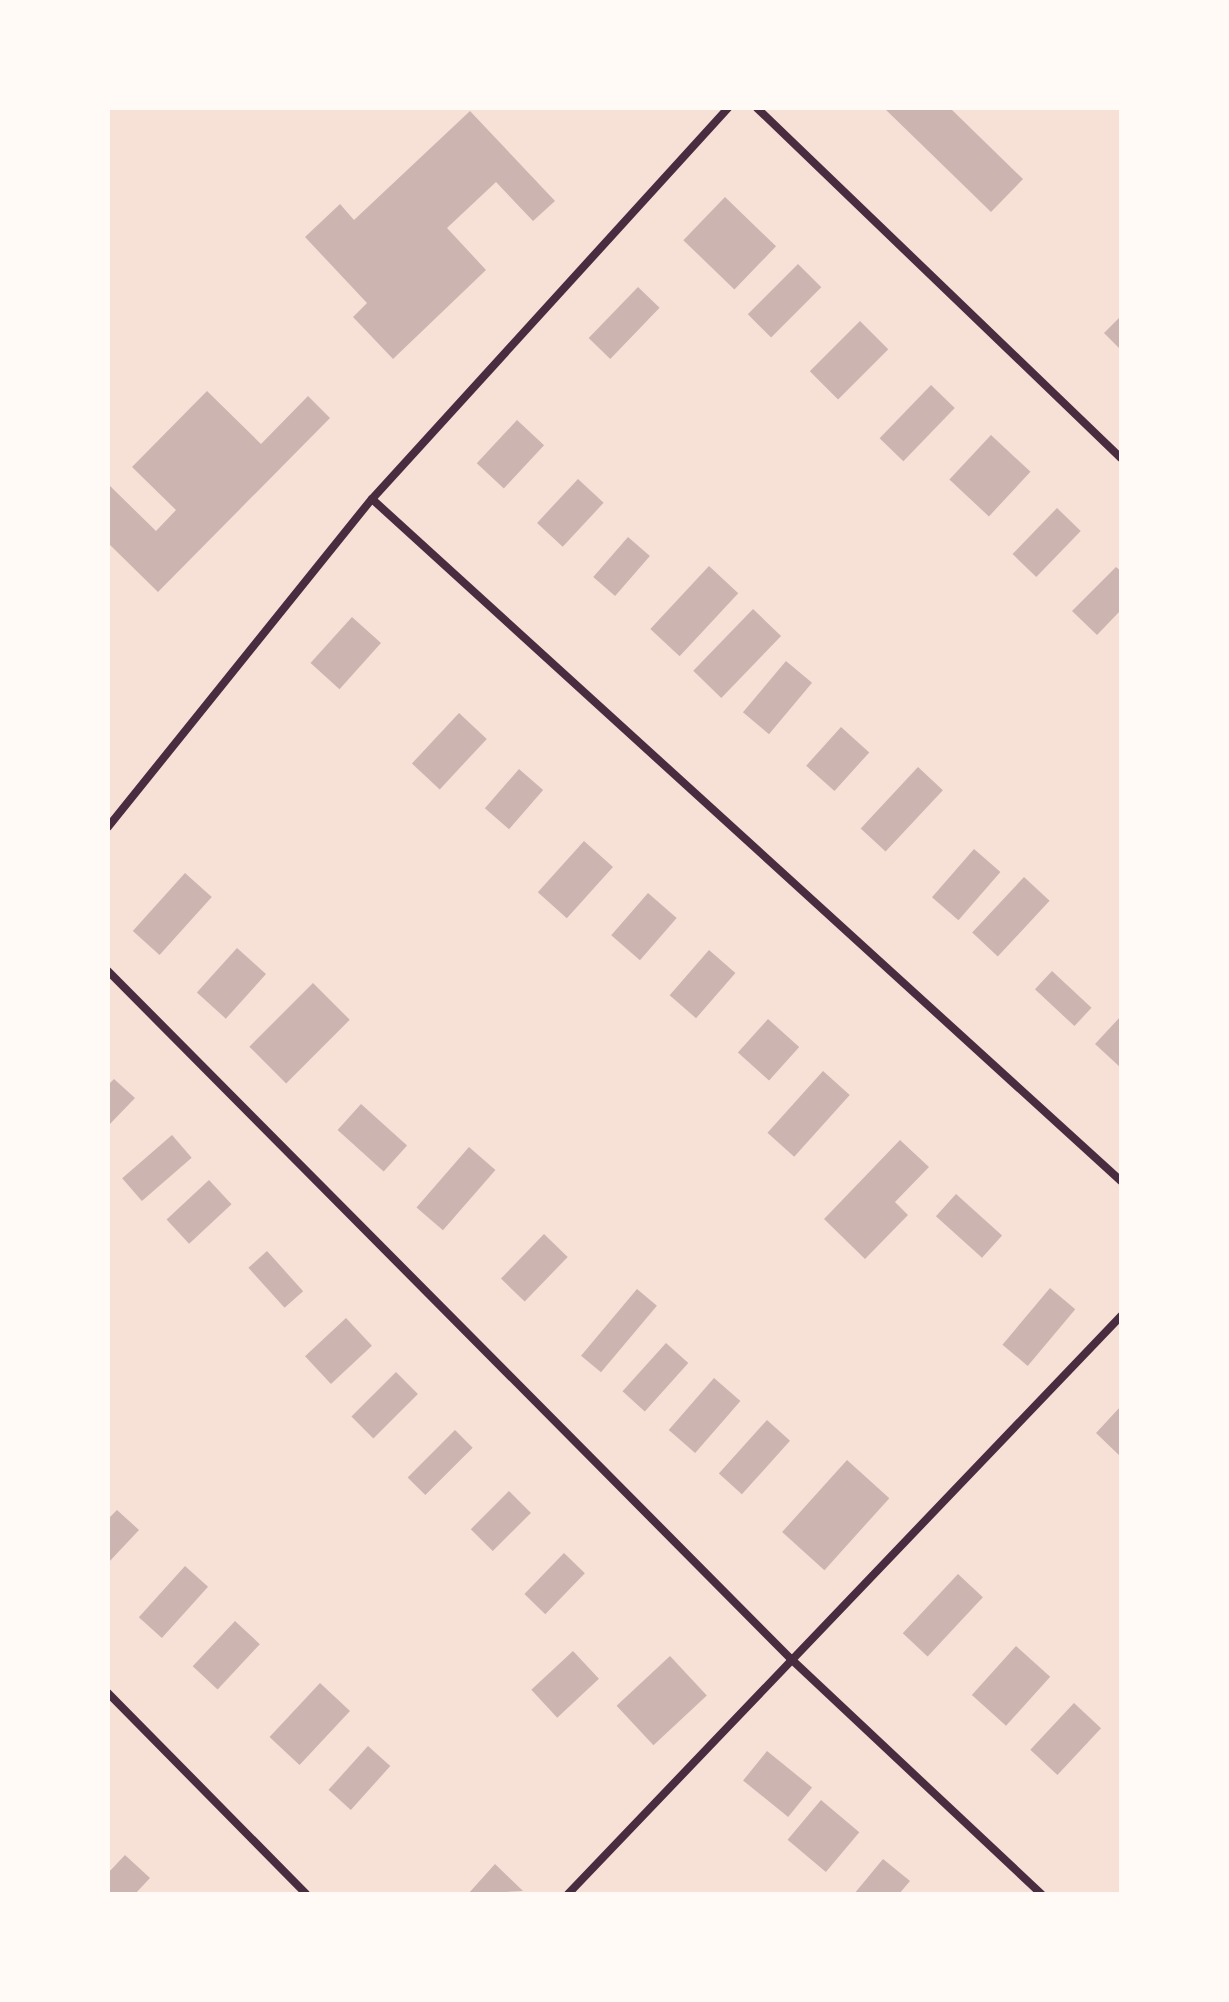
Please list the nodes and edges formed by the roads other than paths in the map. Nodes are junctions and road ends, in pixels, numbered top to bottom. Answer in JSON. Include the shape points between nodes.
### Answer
{"nodes":[{"id":1,"x":728,"y":108,"type":"edge"},
{"id":2,"x":757,"y":108,"type":"edge"},
{"id":3,"x":1121,"y":458,"type":"edge"},
{"id":4,"x":372,"y":499,"type":"junction"},
{"id":5,"x":108,"y":827,"type":"edge"},
{"id":6,"x":108,"y":971,"type":"edge"},
{"id":7,"x":1121,"y":1181,"type":"edge"},
{"id":8,"x":1121,"y":1316,"type":"edge"},
{"id":9,"x":790,"y":1658,"type":"junction"},
{"id":10,"x":108,"y":1693,"type":"edge"},
{"id":11,"x":306,"y":1894,"type":"edge"},
{"id":12,"x":568,"y":1894,"type":"edge"},
{"id":13,"x":1041,"y":1894,"type":"edge"}],
"edges":[{"from":1,"to":4,"type":"street"},
{"from":2,"to":3,"type":"street"},
{"from":4,"to":5,"type":"street"},
{"from":4,"to":7,"type":"street"},
{"from":6,"to":9,"type":"street"},
{"from":8,"to":9,"type":"street"},
{"from":9,"to":12,"type":"street"},
{"from":9,"to":13,"type":"street"},
{"from":10,"to":11,"type":"street"}]}
